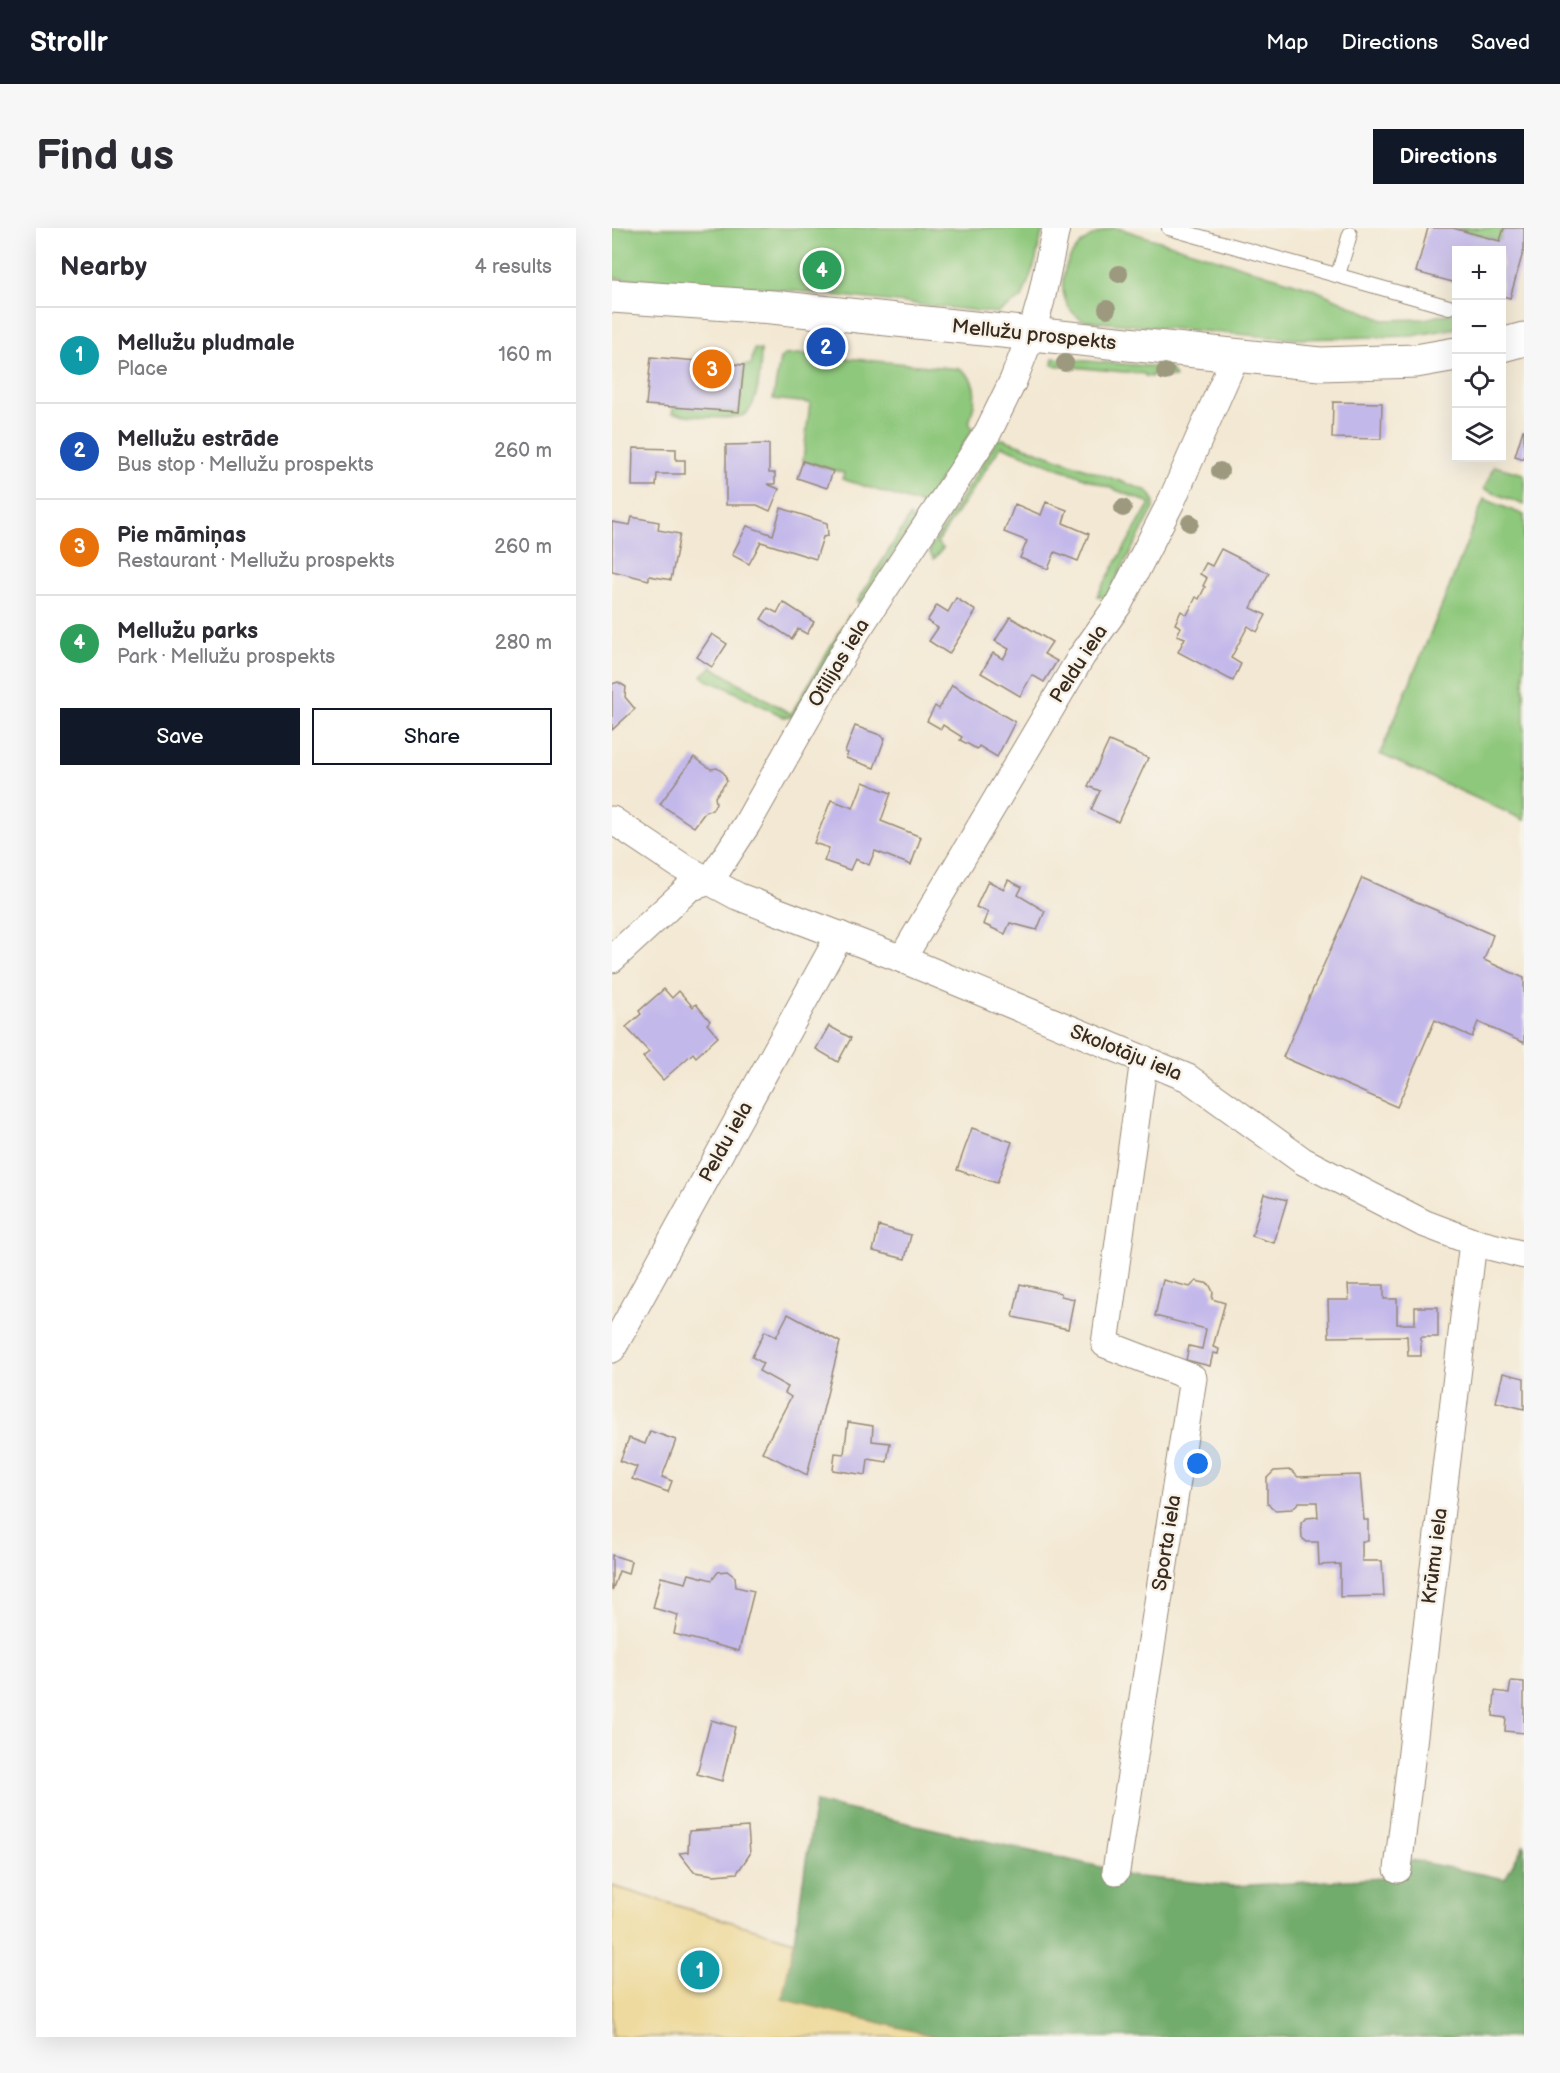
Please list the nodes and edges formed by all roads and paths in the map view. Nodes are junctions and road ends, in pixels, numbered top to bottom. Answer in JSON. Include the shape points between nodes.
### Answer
{"nodes":[{"id":1,"x":1056,"y":228,"type":"edge"},
{"id":2,"x":1169,"y":228,"type":"edge"},
{"id":3,"x":1350,"y":234,"type":"dead end"},
{"id":4,"x":1338,"y":275,"type":"junction"},
{"id":5,"x":612,"y":296,"type":"edge"},
{"id":6,"x":1449,"y":307,"type":"dead end"},
{"id":7,"x":1030,"y":334,"type":"junction"},
{"id":8,"x":1524,"y":339,"type":"edge"},
{"id":9,"x":1506,"y":344,"type":"edge"},
{"id":10,"x":1452,"y":355,"type":"edge"},
{"id":11,"x":1235,"y":357,"type":"junction"},
{"id":12,"x":612,"y":820,"type":"edge"},
{"id":13,"x":710,"y":881,"type":"junction"},
{"id":14,"x":840,"y":935,"type":"junction"},
{"id":15,"x":612,"y":959,"type":"edge"},
{"id":16,"x":902,"y":959,"type":"junction"},
{"id":17,"x":1144,"y":1059,"type":"junction"},
{"id":18,"x":1473,"y":1242,"type":"junction"},
{"id":19,"x":1524,"y":1255,"type":"edge"},
{"id":20,"x":612,"y":1349,"type":"edge"},
{"id":21,"x":1398,"y":1869,"type":"dead end"},
{"id":22,"x":1116,"y":1871,"type":"dead end"}],
"edges":[{"from":1,"to":7,"type":"street","name":"Otīlijas iela"},
{"from":2,"to":4,"type":"lane"},
{"from":3,"to":4,"type":"lane"},
{"from":4,"to":6,"type":"lane"},
{"from":5,"to":7,"type":"main road","name":"Mellužu prospekts","via":[[772,307]]},
{"from":7,"to":11,"type":"main road","name":"Mellužu prospekts"},
{"from":7,"to":13,"type":"street","name":"Otīlijas iela","via":[[988,432],[852,638],[747,824]]},
{"from":8,"to":9,"type":"main road"},
{"from":10,"to":11,"type":"main road","name":"Mellužu prospekts","via":[[1416,361],[1320,364]]},
{"from":11,"to":16,"type":"street","name":"Peldu iela","via":[[1172,500],[1118,605],[1081,657]]},
{"from":12,"to":13,"type":"street","name":"Skolotāju iela"},
{"from":13,"to":14,"type":"street","name":"Skolotāju iela","via":[[737,896]]},
{"from":13,"to":15,"type":"street","via":[[689,888]]},
{"from":14,"to":16,"type":"street","name":"Skolotāju iela"},
{"from":14,"to":20,"type":"street","name":"Peldu iela"},
{"from":16,"to":17,"type":"street","name":"Skolotāju iela"},
{"from":17,"to":18,"type":"street","name":"Skolotāju iela","via":[[1188,1078],[1303,1161],[1423,1222]]},
{"from":17,"to":22,"type":"street","name":"Sporta iela","via":[[1105,1344],[1193,1378]]},
{"from":18,"to":19,"type":"street","name":"Skolotāju iela"},
{"from":18,"to":21,"type":"street","name":"Krūmu iela"}]}
